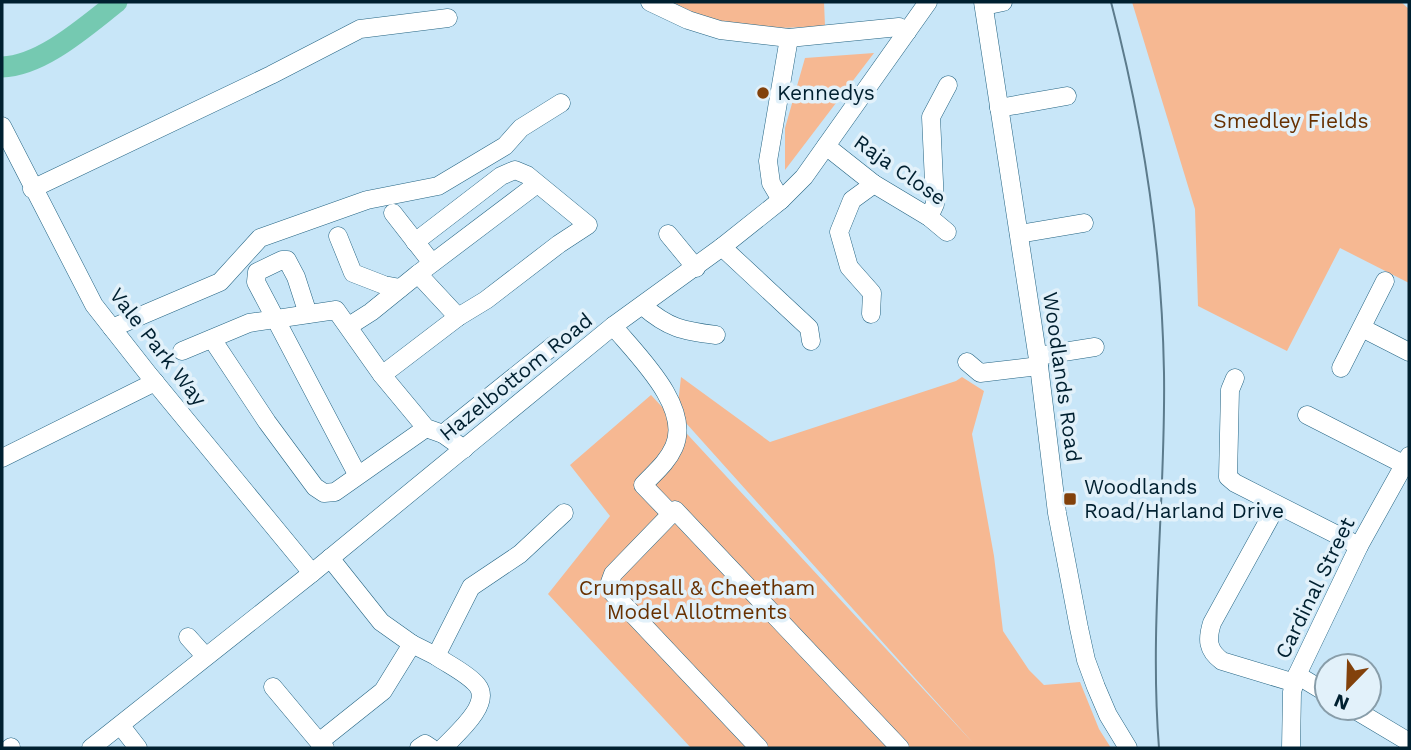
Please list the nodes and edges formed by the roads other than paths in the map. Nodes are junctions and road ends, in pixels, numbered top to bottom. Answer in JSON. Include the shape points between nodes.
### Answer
{"nodes":[{"id":1,"x":650,"y":2,"type":"edge"},
{"id":2,"x":928,"y":2,"type":"edge"},
{"id":3,"x":1003,"y":2,"type":"edge"},
{"id":4,"x":983,"y":4,"type":"edge"},
{"id":5,"x":448,"y":18,"type":"dead end"},
{"id":6,"x":907,"y":32,"type":"junction"},
{"id":7,"x":789,"y":38,"type":"junction"},
{"id":8,"x":948,"y":85,"type":"dead end"},
{"id":9,"x":1067,"y":96,"type":"dead end"},
{"id":10,"x":561,"y":103,"type":"dead end"},
{"id":11,"x":999,"y":108,"type":"junction"},
{"id":12,"x":2,"y":126,"type":"edge"},
{"id":13,"x":826,"y":146,"type":"junction"},
{"id":14,"x":537,"y":184,"type":"junction"},
{"id":15,"x":874,"y":184,"type":"junction"},
{"id":16,"x":32,"y":189,"type":"junction"},
{"id":17,"x":781,"y":200,"type":"junction"},
{"id":18,"x":393,"y":213,"type":"dead end"},
{"id":19,"x":929,"y":217,"type":"junction"},
{"id":20,"x":1084,"y":223,"type":"dead end"},
{"id":21,"x":947,"y":232,"type":"dead end"},
{"id":22,"x":668,"y":234,"type":"dead end"},
{"id":23,"x":1019,"y":234,"type":"junction"},
{"id":24,"x":338,"y":236,"type":"dead end"},
{"id":25,"x":415,"y":242,"type":"junction"},
{"id":26,"x":722,"y":247,"type":"junction"},
{"id":27,"x":425,"y":268,"type":"junction"},
{"id":28,"x":696,"y":268,"type":"junction"},
{"id":29,"x":1385,"y":281,"type":"dead end"},
{"id":30,"x":400,"y":288,"type":"junction"},
{"id":31,"x":643,"y":306,"type":"junction"},
{"id":32,"x":307,"y":314,"type":"junction"},
{"id":33,"x":870,"y":314,"type":"dead end"},
{"id":34,"x":458,"y":317,"type":"junction"},
{"id":35,"x":275,"y":319,"type":"junction"},
{"id":36,"x":349,"y":326,"type":"junction"},
{"id":37,"x":613,"y":326,"type":"junction"},
{"id":38,"x":112,"y":328,"type":"junction"},
{"id":39,"x":1362,"y":328,"type":"junction"},
{"id":40,"x":716,"y":335,"type":"dead end"},
{"id":41,"x":212,"y":339,"type":"junction"},
{"id":42,"x":811,"y":341,"type":"dead end"},
{"id":43,"x":554,"y":345,"type":"dead end"},
{"id":44,"x":1095,"y":347,"type":"dead end"},
{"id":45,"x":182,"y":351,"type":"dead end"},
{"id":46,"x":1409,"y":352,"type":"edge"},
{"id":47,"x":1038,"y":361,"type":"junction"},
{"id":48,"x":967,"y":362,"type":"dead end"},
{"id":49,"x":1341,"y":368,"type":"dead end"},
{"id":50,"x":382,"y":375,"type":"junction"},
{"id":51,"x":1235,"y":378,"type":"dead end"},
{"id":52,"x":155,"y":382,"type":"junction"},
{"id":53,"x":473,"y":410,"type":"junction"},
{"id":54,"x":1307,"y":415,"type":"dead end"},
{"id":55,"x":489,"y":428,"type":"junction"},
{"id":56,"x":435,"y":431,"type":"junction"},
{"id":57,"x":464,"y":449,"type":"junction"},
{"id":58,"x":2,"y":458,"type":"edge"},
{"id":59,"x":1407,"y":460,"type":"edge"},
{"id":60,"x":357,"y":474,"type":"junction"},
{"id":61,"x":1277,"y":505,"type":"junction"},
{"id":62,"x":564,"y":513,"type":"dead end"},
{"id":63,"x":671,"y":514,"type":"junction"},
{"id":64,"x":1359,"y":546,"type":"junction"},
{"id":65,"x":330,"y":558,"type":"junction"},
{"id":66,"x":312,"y":573,"type":"junction"},
{"id":67,"x":188,"y":637,"type":"dead end"},
{"id":68,"x":412,"y":644,"type":"junction"},
{"id":69,"x":205,"y":656,"type":"junction"},
{"id":70,"x":436,"y":656,"type":"junction"},
{"id":71,"x":1296,"y":679,"type":"junction"},
{"id":72,"x":273,"y":687,"type":"dead end"},
{"id":73,"x":1313,"y":687,"type":"edge"},
{"id":74,"x":1375,"y":722,"type":"edge"},
{"id":75,"x":121,"y":726,"type":"junction"},
{"id":76,"x":1409,"y":742,"type":"edge"},
{"id":77,"x":322,"y":745,"type":"edge"},
{"id":78,"x":92,"y":748,"type":"edge"},
{"id":79,"x":138,"y":748,"type":"edge"},
{"id":80,"x":419,"y":748,"type":"edge"},
{"id":81,"x":431,"y":748,"type":"edge"},
{"id":82,"x":443,"y":748,"type":"edge"},
{"id":83,"x":759,"y":748,"type":"edge"},
{"id":84,"x":900,"y":748,"type":"edge"},
{"id":85,"x":1128,"y":748,"type":"edge"},
{"id":86,"x":1291,"y":748,"type":"edge"}],
"edges":[{"from":1,"to":7,"type":"street","via":[[720,30]]},
{"from":2,"to":6,"type":"street","name":"Hazelbottom Road"},
{"from":3,"to":4,"type":"street"},
{"from":4,"to":11,"type":"street","name":"Woodlands Road"},
{"from":5,"to":16,"type":"street","via":[[360,29]]},
{"from":6,"to":7,"type":"street","via":[[899,27]]},
{"from":6,"to":13,"type":"street","name":"Hazelbottom Road"},
{"from":7,"to":17,"type":"street","via":[[768,161],[771,183]]},
{"from":8,"to":19,"type":"street","via":[[932,117],[935,204]]},
{"from":9,"to":11,"type":"street"},
{"from":10,"to":38,"type":"street","via":[[521,128],[505,146],[438,186],[367,200],[260,239],[220,282]]},
{"from":11,"to":23,"type":"street","name":"Woodlands Road"},
{"from":12,"to":16,"type":"street","name":"Vale Park Way"},
{"from":13,"to":15,"type":"street","name":"Raja Close"},
{"from":13,"to":17,"type":"street","name":"Hazelbottom Road"},
{"from":14,"to":25,"type":"street","via":[[515,170],[501,176]]},
{"from":14,"to":27,"type":"street"},
{"from":14,"to":34,"type":"street","via":[[588,225]]},
{"from":15,"to":19,"type":"street","name":"Raja Close"},
{"from":15,"to":33,"type":"street","via":[[852,200],[839,232],[849,268],[878,291]]},
{"from":16,"to":38,"type":"street","name":"Vale Park Way","via":[[94,305]]},
{"from":17,"to":26,"type":"street","name":"Hazelbottom Road"},
{"from":18,"to":25,"type":"street"},
{"from":19,"to":21,"type":"street","name":"Raja Close"},
{"from":20,"to":23,"type":"street"},
{"from":22,"to":28,"type":"street"},
{"from":23,"to":47,"type":"street","name":"Woodlands Road"},
{"from":24,"to":30,"type":"street","via":[[353,273]]},
{"from":25,"to":27,"type":"street"},
{"from":26,"to":28,"type":"street","name":"Hazelbottom Road"},
{"from":26,"to":42,"type":"street","via":[[809,328]]},
{"from":27,"to":30,"type":"street"},
{"from":27,"to":34,"type":"street"},
{"from":28,"to":31,"type":"street","name":"Hazelbottom Road"},
{"from":29,"to":39,"type":"street"},
{"from":30,"to":36,"type":"street"},
{"from":31,"to":37,"type":"street","name":"Hazelbottom Road"},
{"from":31,"to":40,"type":"street","via":[[660,321]]},
{"from":32,"to":35,"type":"street"},
{"from":32,"to":35,"type":"street","via":[[296,277],[287,260],[282,260],[257,272],[256,277]]},
{"from":32,"to":36,"type":"street","via":[[336,310]]},
{"from":34,"to":50,"type":"street"},
{"from":35,"to":41,"type":"street","via":[[249,323]]},
{"from":35,"to":60,"type":"street"},
{"from":36,"to":50,"type":"street"},
{"from":37,"to":55,"type":"street","name":"Hazelbottom Road"},
{"from":37,"to":63,"type":"street","via":[[664,389],[676,419],[674,446],[643,485]]},
{"from":38,"to":52,"type":"street","name":"Vale Park Way"},
{"from":39,"to":46,"type":"street"},
{"from":39,"to":49,"type":"street"},
{"from":41,"to":45,"type":"street"},
{"from":41,"to":60,"type":"street","via":[[315,487],[324,493],[335,492]]},
{"from":43,"to":53,"type":"street"},
{"from":44,"to":47,"type":"street"},
{"from":47,"to":48,"type":"street","via":[[980,373]]},
{"from":47,"to":85,"type":"street","name":"Woodlands Road","via":[[1057,513],[1086,660],[1108,715]]},
{"from":50,"to":56,"type":"street"},
{"from":51,"to":61,"type":"street","via":[[1230,390],[1228,477]]},
{"from":52,"to":58,"type":"street"},
{"from":52,"to":66,"type":"street","name":"Vale Park Way"},
{"from":53,"to":55,"type":"street"},
{"from":53,"to":56,"type":"street"},
{"from":54,"to":59,"type":"street"},
{"from":55,"to":57,"type":"street","name":"Hazelbottom Road"},
{"from":56,"to":57,"type":"street"},
{"from":56,"to":60,"type":"street"},
{"from":57,"to":65,"type":"street","name":"Hazelbottom Road"},
{"from":59,"to":64,"type":"street","name":"Cardinal Street"},
{"from":61,"to":64,"type":"street"},
{"from":61,"to":71,"type":"street","via":[[1212,623],[1208,642],[1222,661]]},
{"from":62,"to":70,"type":"street","via":[[520,554],[471,587]]},
{"from":63,"to":83,"type":"street","via":[[613,574],[610,590]]},
{"from":63,"to":84,"type":"street","via":[[675,510]]},
{"from":64,"to":71,"type":"street","name":"Cardinal Street"},
{"from":65,"to":66,"type":"street","name":"Hazelbottom Road"},
{"from":65,"to":68,"type":"street","via":[[381,622]]},
{"from":66,"to":69,"type":"street","name":"Hazelbottom Road"},
{"from":67,"to":69,"type":"street"},
{"from":68,"to":70,"type":"street"},
{"from":68,"to":77,"type":"street","via":[[383,691]]},
{"from":69,"to":75,"type":"street","name":"Hazelbottom Road"},
{"from":70,"to":82,"type":"street","via":[[475,682],[481,700],[479,709]]},
{"from":71,"to":73,"type":"street"},
{"from":71,"to":86,"type":"street","name":"Cardinal Street"},
{"from":72,"to":77,"type":"street"},
{"from":74,"to":76,"type":"street"},
{"from":75,"to":78,"type":"street","name":"Hazelbottom Road"},
{"from":75,"to":79,"type":"street"},
{"from":80,"to":81,"type":"street","via":[[425,744]]}]}
